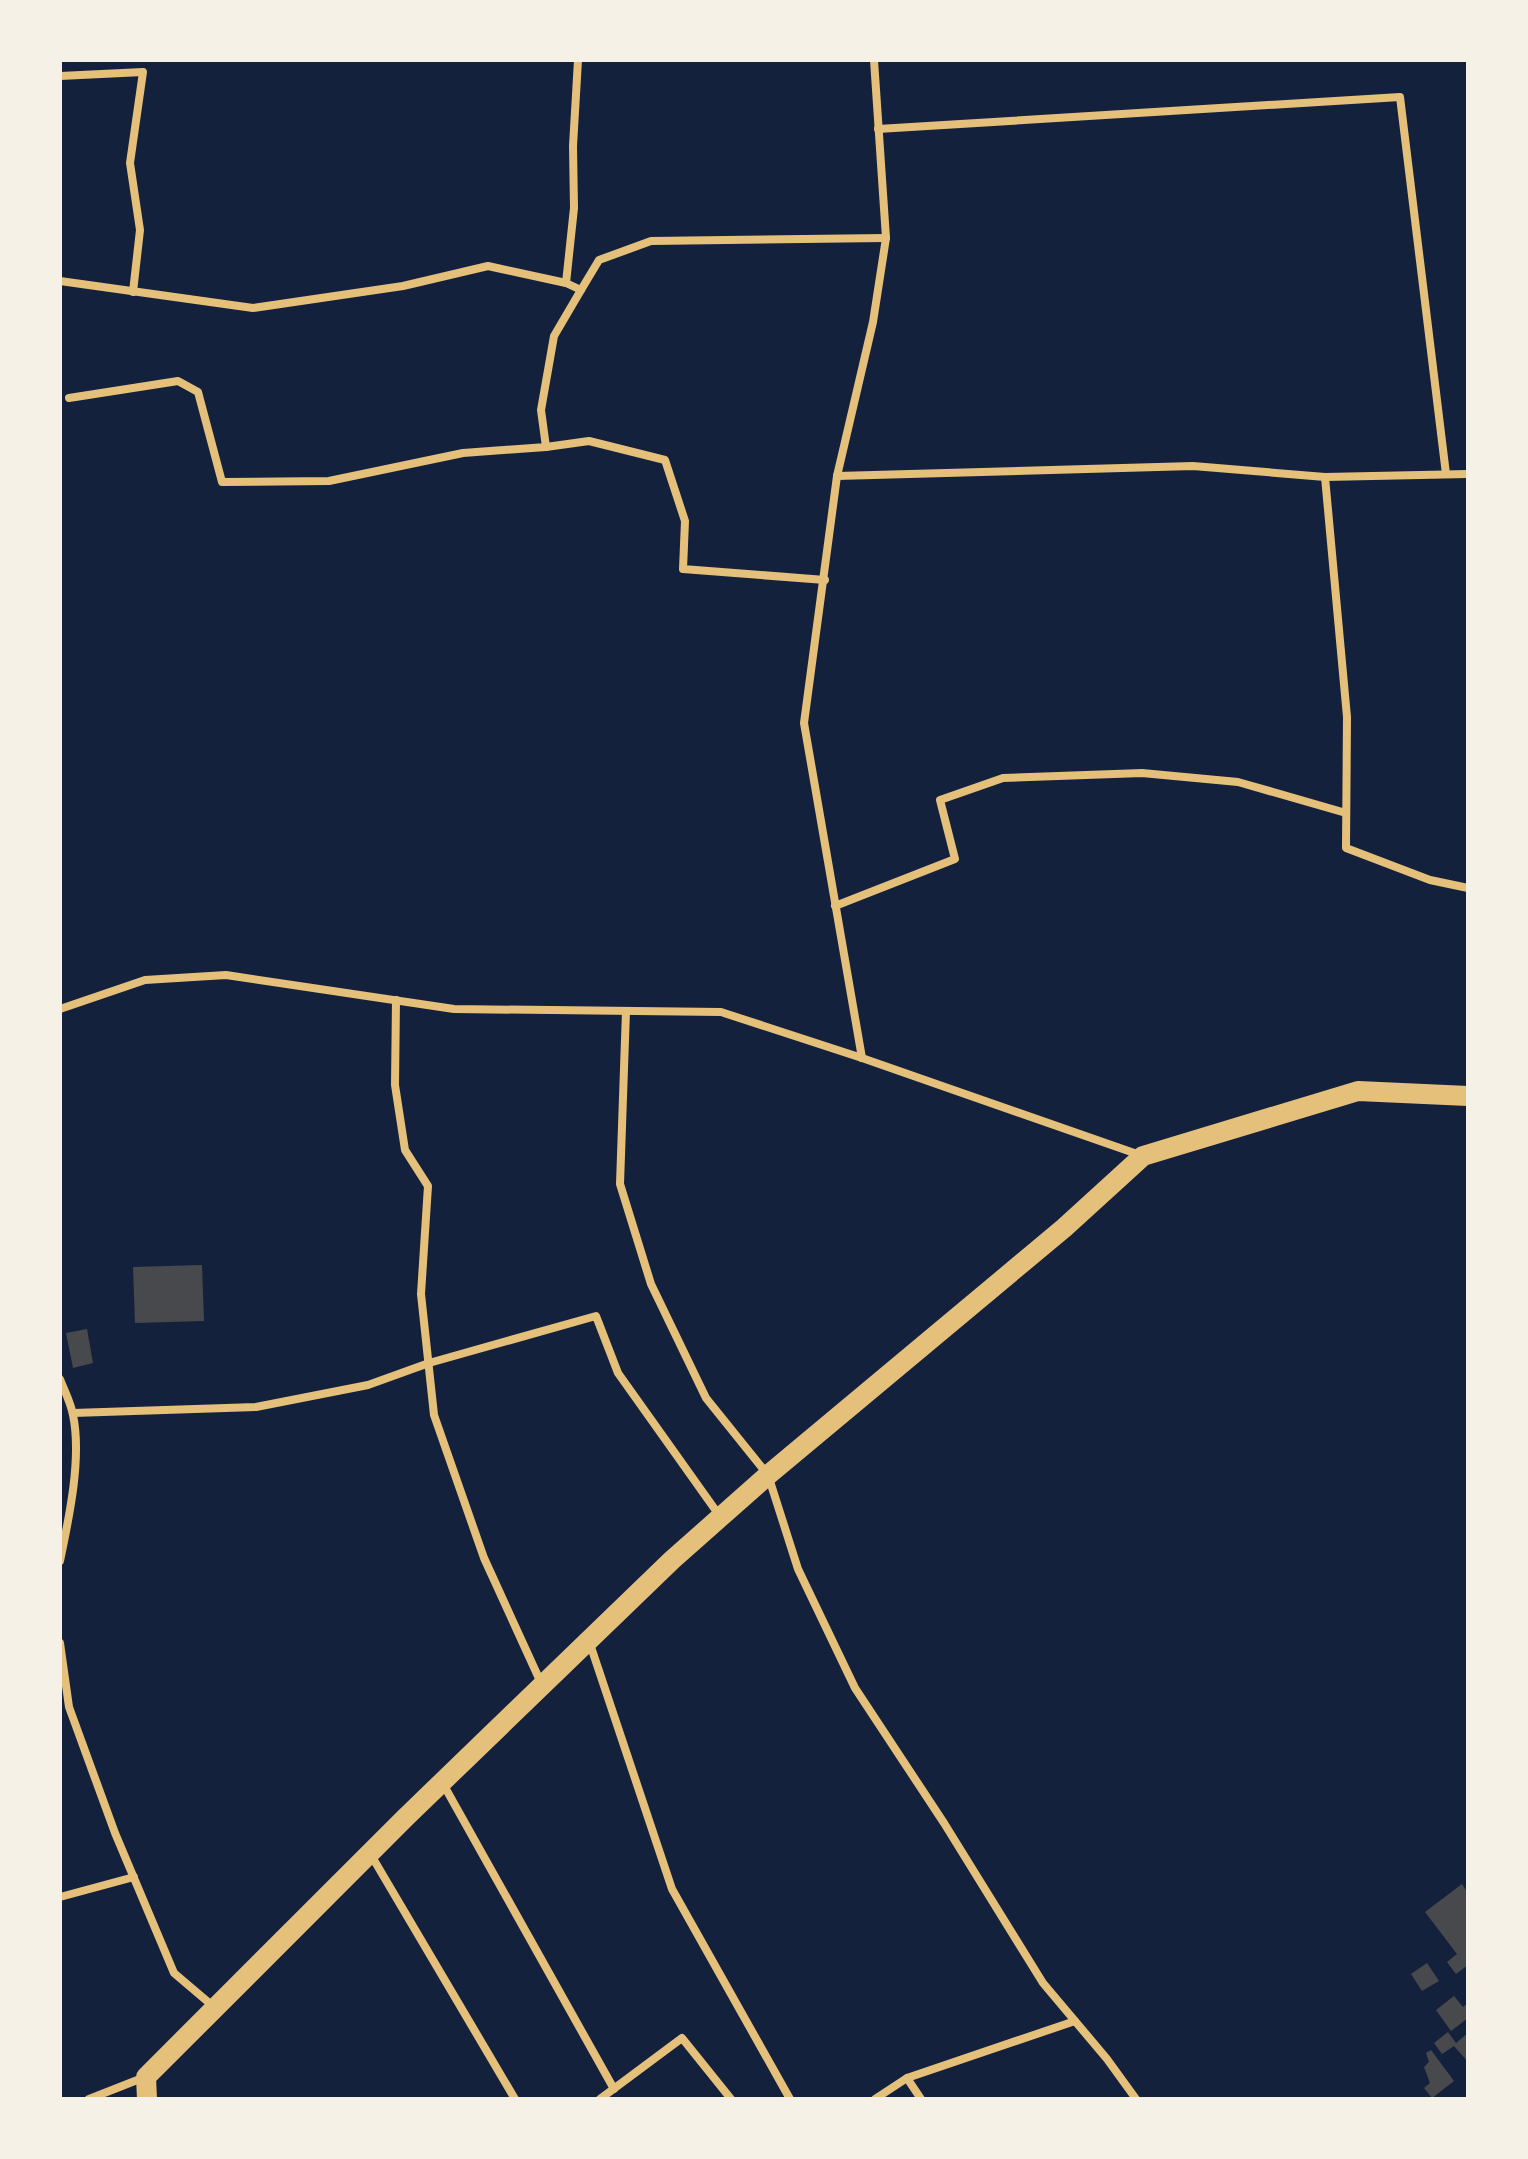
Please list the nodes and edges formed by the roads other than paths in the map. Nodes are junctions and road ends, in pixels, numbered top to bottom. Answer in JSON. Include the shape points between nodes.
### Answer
{"nodes":[{"id":1,"x":578,"y":60,"type":"edge"},
{"id":2,"x":874,"y":60,"type":"edge"},
{"id":3,"x":60,"y":76,"type":"edge"},
{"id":4,"x":878,"y":129,"type":"junction"},
{"id":5,"x":886,"y":238,"type":"junction"},
{"id":6,"x":60,"y":281,"type":"edge"},
{"id":7,"x":566,"y":283,"type":"junction"},
{"id":8,"x":581,"y":290,"type":"junction"},
{"id":9,"x":133,"y":292,"type":"junction"},
{"id":10,"x":69,"y":398,"type":"dead end"},
{"id":11,"x":546,"y":447,"type":"junction"},
{"id":12,"x":1446,"y":474,"type":"junction"},
{"id":13,"x":1468,"y":474,"type":"edge"},
{"id":14,"x":837,"y":476,"type":"junction"},
{"id":15,"x":1325,"y":477,"type":"junction"},
{"id":16,"x":825,"y":580,"type":"junction"},
{"id":17,"x":1346,"y":813,"type":"junction"},
{"id":18,"x":1468,"y":888,"type":"edge"},
{"id":19,"x":835,"y":906,"type":"junction"},
{"id":20,"x":396,"y":1000,"type":"junction"},
{"id":21,"x":60,"y":1009,"type":"edge"},
{"id":22,"x":626,"y":1011,"type":"junction"},
{"id":23,"x":862,"y":1058,"type":"junction"},
{"id":24,"x":1468,"y":1096,"type":"edge"},
{"id":25,"x":1143,"y":1156,"type":"junction"},
{"id":26,"x":429,"y":1363,"type":"junction"},
{"id":27,"x":60,"y":1379,"type":"edge"},
{"id":28,"x":73,"y":1413,"type":"junction"},
{"id":29,"x":768,"y":1475,"type":"junction"},
{"id":30,"x":721,"y":1517,"type":"junction"},
{"id":31,"x":60,"y":1561,"type":"edge"},
{"id":32,"x":589,"y":1640,"type":"junction"},
{"id":33,"x":60,"y":1643,"type":"edge"},
{"id":34,"x":542,"y":1685,"type":"junction"},
{"id":35,"x":442,"y":1782,"type":"junction"},
{"id":36,"x":370,"y":1853,"type":"junction"},
{"id":37,"x":134,"y":1877,"type":"junction"},
{"id":38,"x":60,"y":1897,"type":"edge"},
{"id":39,"x":215,"y":2008,"type":"junction"},
{"id":40,"x":1075,"y":2021,"type":"junction"},
{"id":41,"x":146,"y":2077,"type":"junction"},
{"id":42,"x":907,"y":2078,"type":"junction"},
{"id":43,"x":614,"y":2089,"type":"junction"},
{"id":44,"x":89,"y":2099,"type":"edge"},
{"id":45,"x":147,"y":2099,"type":"edge"},
{"id":46,"x":515,"y":2099,"type":"edge"},
{"id":47,"x":600,"y":2099,"type":"edge"},
{"id":48,"x":731,"y":2099,"type":"edge"},
{"id":49,"x":790,"y":2099,"type":"edge"},
{"id":50,"x":875,"y":2099,"type":"edge"},
{"id":51,"x":921,"y":2099,"type":"edge"},
{"id":52,"x":1136,"y":2099,"type":"edge"}],
"edges":[{"from":1,"to":7,"type":"street"},
{"from":2,"to":4,"type":"street"},
{"from":3,"to":9,"type":"street","via":[[143,72],[130,163],[140,230]]},
{"from":4,"to":5,"type":"street"},
{"from":4,"to":12,"type":"street","via":[[1400,97]]},
{"from":5,"to":8,"type":"street","via":[[651,241],[599,260]]},
{"from":5,"to":14,"type":"street","via":[[873,322]]},
{"from":6,"to":9,"type":"street"},
{"from":7,"to":8,"type":"street"},
{"from":7,"to":9,"type":"street","via":[[488,266],[403,286],[253,308]]},
{"from":8,"to":11,"type":"street","via":[[554,336],[541,410]]},
{"from":10,"to":11,"type":"street","via":[[178,381],[198,392],[222,482],[329,481],[463,453]]},
{"from":11,"to":16,"type":"street","via":[[589,441],[665,460],[685,521],[683,569]]},
{"from":12,"to":13,"type":"street"},
{"from":12,"to":15,"type":"street"},
{"from":14,"to":15,"type":"street","via":[[1193,466]]},
{"from":14,"to":16,"type":"street"},
{"from":15,"to":17,"type":"street","via":[[1347,717]]},
{"from":16,"to":19,"type":"street","via":[[804,723]]},
{"from":17,"to":18,"type":"street","via":[[1346,848],[1430,880]]},
{"from":17,"to":19,"type":"street","via":[[1238,782],[1142,773],[1003,778],[940,800],[955,859]]},
{"from":19,"to":23,"type":"street"},
{"from":20,"to":21,"type":"street","via":[[226,975],[145,980]]},
{"from":20,"to":22,"type":"street","via":[[454,1009]]},
{"from":20,"to":26,"type":"street","via":[[395,1085],[405,1150],[428,1186],[421,1294]]},
{"from":22,"to":23,"type":"street","via":[[721,1012]]},
{"from":22,"to":29,"type":"street","via":[[620,1184],[651,1284],[706,1398]]},
{"from":23,"to":25,"type":"street"},
{"from":24,"to":25,"type":"main road","via":[[1358,1091]]},
{"from":25,"to":29,"type":"main road"},
{"from":26,"to":28,"type":"street","via":[[368,1385],[256,1407]]},
{"from":26,"to":30,"type":"street","via":[[596,1316],[618,1373]]},
{"from":26,"to":34,"type":"street","via":[[434,1415],[484,1558]]},
{"from":27,"to":28,"type":"street"},
{"from":28,"to":31,"type":"street","via":[[72,1499]]},
{"from":29,"to":30,"type":"main road"},
{"from":29,"to":40,"type":"street","via":[[798,1569],[855,1688],[1043,1983]]},
{"from":30,"to":32,"type":"main road"},
{"from":32,"to":34,"type":"main road"},
{"from":32,"to":49,"type":"street","via":[[672,1889]]},
{"from":33,"to":37,"type":"street","via":[[69,1707]]},
{"from":34,"to":35,"type":"main road"},
{"from":35,"to":36,"type":"main road"},
{"from":35,"to":43,"type":"street"},
{"from":36,"to":39,"type":"main road"},
{"from":36,"to":46,"type":"street"},
{"from":37,"to":38,"type":"street"},
{"from":37,"to":39,"type":"street","via":[[174,1973]]},
{"from":39,"to":41,"type":"main road"},
{"from":40,"to":42,"type":"street"},
{"from":40,"to":52,"type":"street"},
{"from":41,"to":44,"type":"street"},
{"from":41,"to":45,"type":"main road"},
{"from":42,"to":50,"type":"street"},
{"from":42,"to":51,"type":"street"},
{"from":43,"to":47,"type":"street"},
{"from":43,"to":48,"type":"street","via":[[682,2038]]}]}
